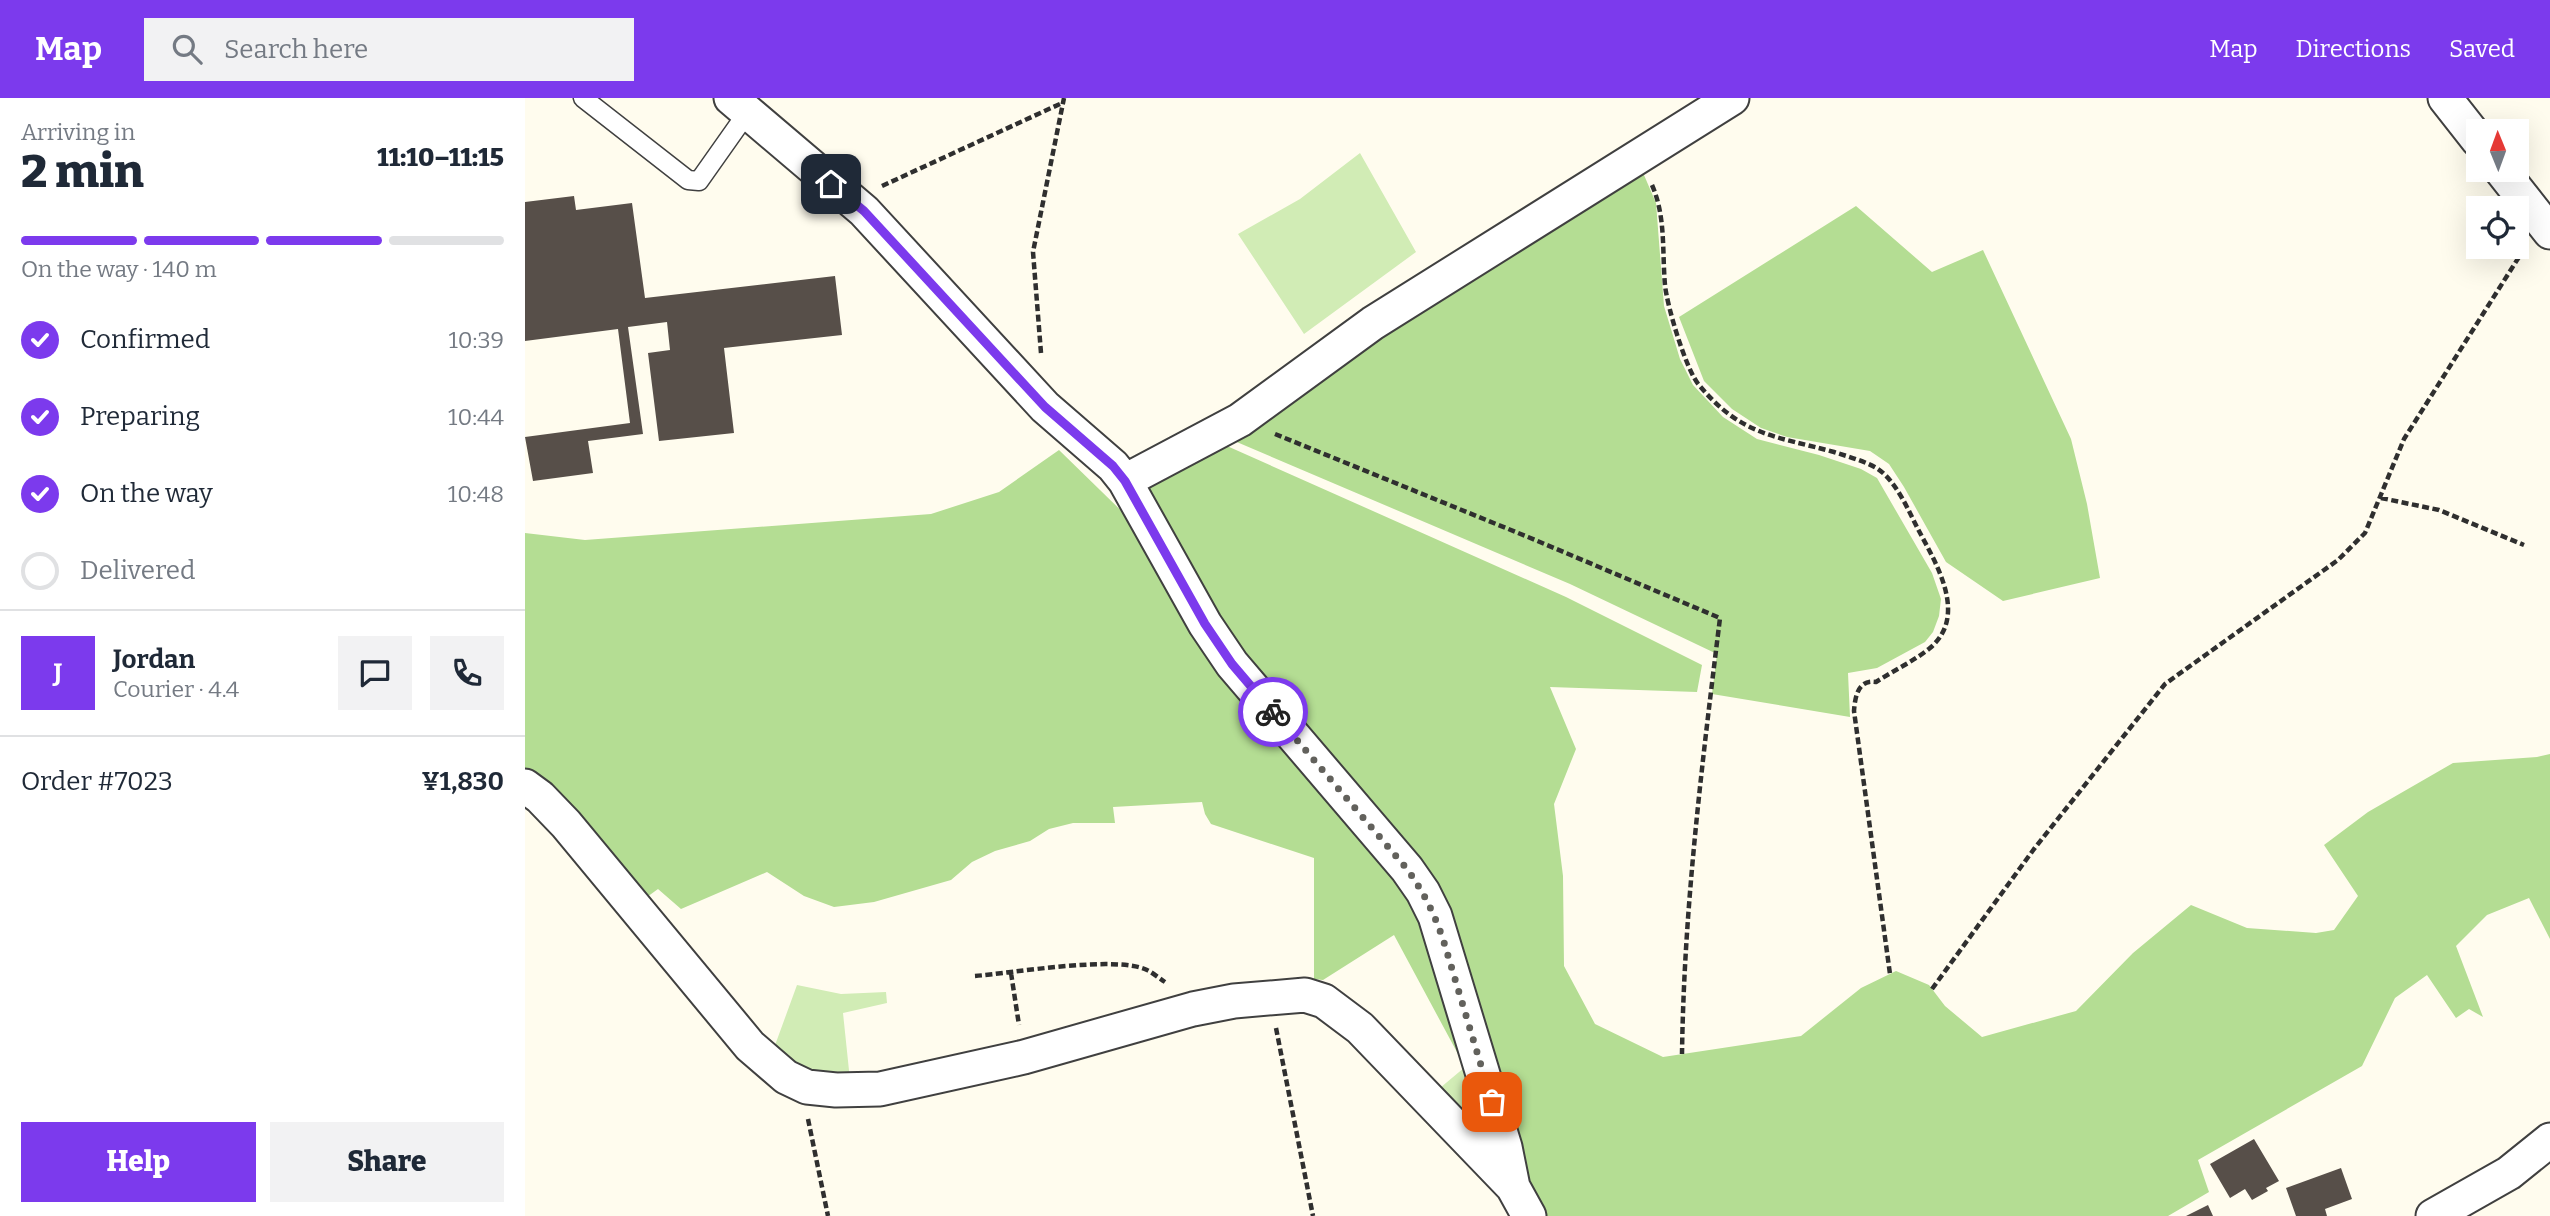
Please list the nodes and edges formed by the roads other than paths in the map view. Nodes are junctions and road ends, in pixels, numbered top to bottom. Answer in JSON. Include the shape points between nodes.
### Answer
{"nodes":[{"id":1,"x":583,"y":98,"type":"edge"},
{"id":2,"x":1732,"y":98,"type":"edge"},
{"id":3,"x":2445,"y":98,"type":"edge"},
{"id":4,"x":749,"y":108,"type":"edge"},
{"id":5,"x":2466,"y":125,"type":"edge"},
{"id":6,"x":2511,"y":182,"type":"edge"},
{"id":7,"x":2546,"y":226,"type":"edge"},
{"id":8,"x":1125,"y":481,"type":"junction"},
{"id":9,"x":525,"y":786,"type":"edge"},
{"id":10,"x":2550,"y":1140,"type":"edge"},
{"id":11,"x":1513,"y":1186,"type":"junction"},
{"id":12,"x":1529,"y":1216,"type":"edge"},
{"id":13,"x":2433,"y":1216,"type":"edge"}],
"edges":[{"from":1,"to":4,"type":"lane","via":[[688,180],[699,181]]},
{"from":2,"to":8,"type":"street","via":[[1373,323],[1240,420]]},
{"from":3,"to":5,"type":"street"},
{"from":4,"to":8,"type":"street","via":[[854,204],[1045,407]]},
{"from":6,"to":7,"type":"street"},
{"from":8,"to":11,"type":"street","via":[[1232,664],[1423,892],[1458,986]]},
{"from":9,"to":11,"type":"street","via":[[566,824],[750,1046],[786,1077],[807,1087],[880,1089],[1024,1057],[1193,1009],[1305,995],[1341,1012]]},
{"from":10,"to":13,"type":"street","via":[[2509,1174]]},
{"from":11,"to":12,"type":"street"}]}
